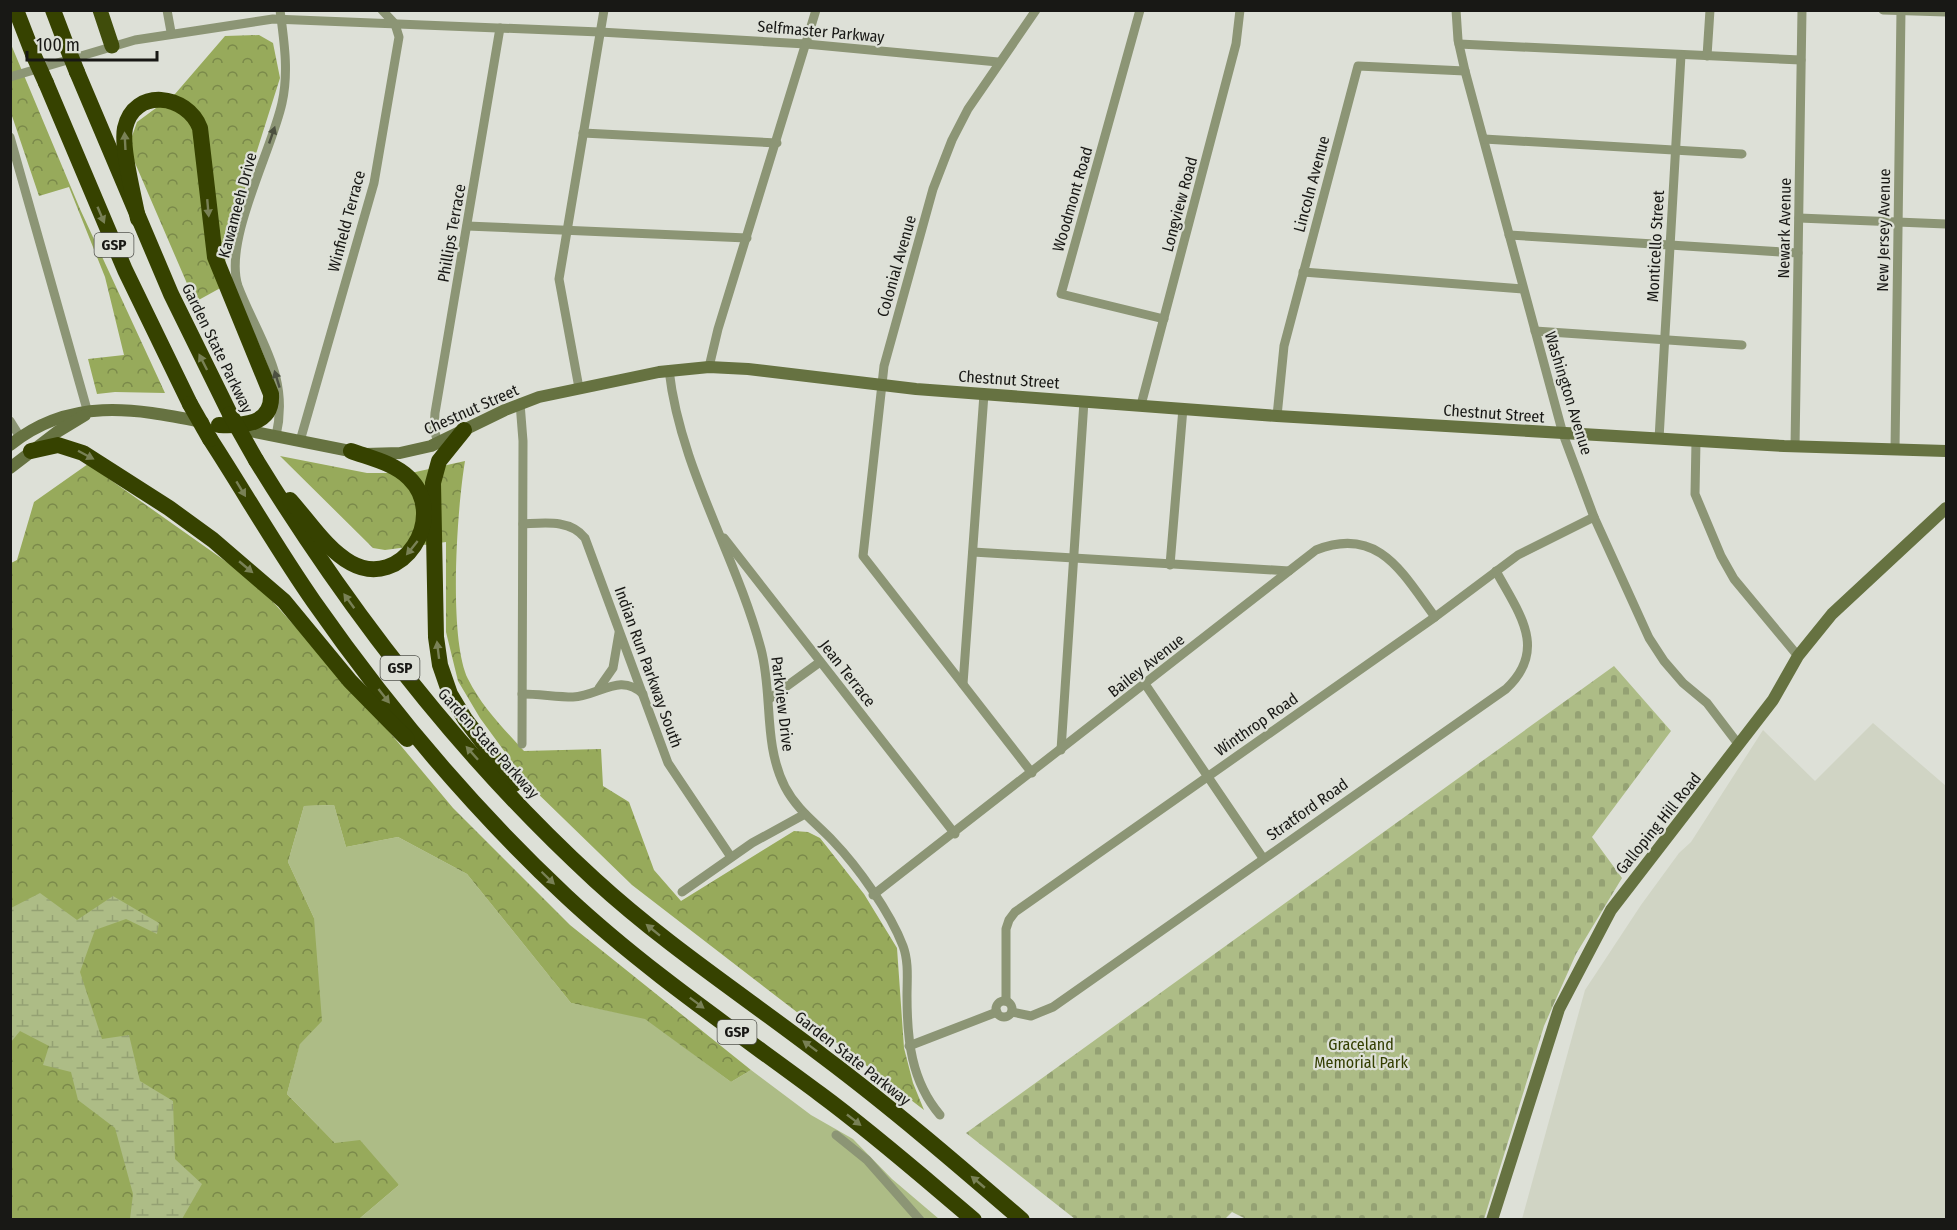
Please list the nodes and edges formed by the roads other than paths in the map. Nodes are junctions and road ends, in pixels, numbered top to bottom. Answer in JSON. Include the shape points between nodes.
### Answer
{"nodes":[{"id":1,"x":16,"y":10,"type":"edge"},
{"id":2,"x":56,"y":10,"type":"edge"},
{"id":3,"x":100,"y":10,"type":"edge"},
{"id":4,"x":167,"y":10,"type":"edge"},
{"id":5,"x":382,"y":10,"type":"edge"},
{"id":6,"x":604,"y":10,"type":"edge"},
{"id":7,"x":816,"y":10,"type":"edge"},
{"id":8,"x":1036,"y":10,"type":"edge"},
{"id":9,"x":1140,"y":10,"type":"edge"},
{"id":10,"x":1240,"y":10,"type":"edge"},
{"id":11,"x":1456,"y":10,"type":"edge"},
{"id":12,"x":1710,"y":10,"type":"edge"},
{"id":13,"x":1802,"y":10,"type":"edge"},
{"id":14,"x":1883,"y":10,"type":"edge"},
{"id":15,"x":1901,"y":11,"type":"edge"},
{"id":16,"x":1947,"y":12,"type":"edge"},
{"id":17,"x":280,"y":15,"type":"edge"},
{"id":18,"x":395,"y":24,"type":"junction"},
{"id":19,"x":501,"y":28,"type":"junction"},
{"id":20,"x":171,"y":32,"type":"junction"},
{"id":21,"x":600,"y":32,"type":"junction"},
{"id":22,"x":806,"y":44,"type":"junction"},
{"id":23,"x":1459,"y":44,"type":"junction"},
{"id":24,"x":112,"y":46,"type":"junction"},
{"id":25,"x":1681,"y":55,"type":"junction"},
{"id":26,"x":1707,"y":56,"type":"junction"},
{"id":27,"x":1801,"y":60,"type":"junction"},
{"id":28,"x":998,"y":62,"type":"junction"},
{"id":29,"x":1465,"y":70,"type":"junction"},
{"id":30,"x":10,"y":78,"type":"edge"},
{"id":31,"x":583,"y":133,"type":"junction"},
{"id":32,"x":10,"y":137,"type":"edge"},
{"id":33,"x":1484,"y":139,"type":"junction"},
{"id":34,"x":777,"y":143,"type":"junction"},
{"id":35,"x":1676,"y":150,"type":"junction"},
{"id":36,"x":1742,"y":154,"type":"dead end"},
{"id":37,"x":1799,"y":218,"type":"junction"},
{"id":38,"x":138,"y":219,"type":"junction"},
{"id":39,"x":1899,"y":222,"type":"junction"},
{"id":40,"x":1947,"y":224,"type":"edge"},
{"id":41,"x":467,"y":226,"type":"junction"},
{"id":42,"x":567,"y":230,"type":"junction"},
{"id":43,"x":1509,"y":236,"type":"junction"},
{"id":44,"x":747,"y":238,"type":"junction"},
{"id":45,"x":1670,"y":245,"type":"junction"},
{"id":46,"x":1798,"y":253,"type":"junction"},
{"id":47,"x":1303,"y":272,"type":"junction"},
{"id":48,"x":1523,"y":289,"type":"junction"},
{"id":49,"x":1164,"y":319,"type":"junction"},
{"id":50,"x":1535,"y":331,"type":"junction"},
{"id":51,"x":1664,"y":340,"type":"junction"},
{"id":52,"x":1742,"y":345,"type":"dead end"},
{"id":53,"x":710,"y":367,"type":"junction"},
{"id":54,"x":669,"y":370,"type":"junction"},
{"id":55,"x":882,"y":384,"type":"junction"},
{"id":56,"x":579,"y":388,"type":"junction"},
{"id":57,"x":984,"y":394,"type":"junction"},
{"id":58,"x":1084,"y":401,"type":"junction"},
{"id":59,"x":520,"y":403,"type":"junction"},
{"id":60,"x":1142,"y":405,"type":"junction"},
{"id":61,"x":1183,"y":408,"type":"junction"},
{"id":62,"x":88,"y":413,"type":"junction"},
{"id":63,"x":1277,"y":416,"type":"junction"},
{"id":64,"x":225,"y":419,"type":"junction"},
{"id":65,"x":10,"y":421,"type":"edge"},
{"id":66,"x":464,"y":430,"type":"junction"},
{"id":67,"x":1563,"y":434,"type":"junction"},
{"id":68,"x":276,"y":436,"type":"junction"},
{"id":69,"x":1659,"y":439,"type":"junction"},
{"id":70,"x":15,"y":441,"type":"edge"},
{"id":71,"x":300,"y":441,"type":"junction"},
{"id":72,"x":1696,"y":441,"type":"junction"},
{"id":73,"x":438,"y":443,"type":"junction"},
{"id":74,"x":1795,"y":447,"type":"junction"},
{"id":75,"x":1895,"y":450,"type":"junction"},
{"id":76,"x":31,"y":451,"type":"junction"},
{"id":77,"x":351,"y":451,"type":"junction"},
{"id":78,"x":1946,"y":452,"type":"edge"},
{"id":79,"x":256,"y":460,"type":"junction"},
{"id":80,"x":10,"y":468,"type":"edge"},
{"id":81,"x":1947,"y":508,"type":"edge"},
{"id":82,"x":425,"y":513,"type":"junction"},
{"id":83,"x":1594,"y":517,"type":"junction"},
{"id":84,"x":523,"y":524,"type":"junction"},
{"id":85,"x":719,"y":531,"type":"junction"},
{"id":86,"x":973,"y":552,"type":"junction"},
{"id":87,"x":1074,"y":559,"type":"junction"},
{"id":88,"x":1170,"y":565,"type":"junction"},
{"id":89,"x":1289,"y":571,"type":"junction"},
{"id":90,"x":1496,"y":571,"type":"junction"},
{"id":91,"x":1435,"y":617,"type":"junction"},
{"id":92,"x":619,"y":625,"type":"junction"},
{"id":93,"x":1798,"y":656,"type":"junction"},
{"id":94,"x":820,"y":662,"type":"junction"},
{"id":95,"x":963,"y":684,"type":"junction"},
{"id":96,"x":1145,"y":684,"type":"junction"},
{"id":97,"x":600,"y":688,"type":"junction"},
{"id":98,"x":522,"y":694,"type":"junction"},
{"id":99,"x":643,"y":694,"type":"junction"},
{"id":100,"x":769,"y":699,"type":"junction"},
{"id":101,"x":522,"y":744,"type":"dead end"},
{"id":102,"x":1739,"y":745,"type":"junction"},
{"id":103,"x":1061,"y":750,"type":"junction"},
{"id":104,"x":1032,"y":773,"type":"junction"},
{"id":105,"x":1207,"y":776,"type":"junction"},
{"id":106,"x":805,"y":814,"type":"junction"},
{"id":107,"x":955,"y":834,"type":"junction"},
{"id":108,"x":506,"y":837,"type":"junction"},
{"id":109,"x":570,"y":856,"type":"junction"},
{"id":110,"x":731,"y":857,"type":"junction"},
{"id":111,"x":1263,"y":858,"type":"junction"},
{"id":112,"x":682,"y":892,"type":"dead end"},
{"id":113,"x":873,"y":895,"type":"junction"},
{"id":114,"x":1006,"y":1001,"type":"junction"},
{"id":115,"x":997,"y":1012,"type":"junction"},
{"id":116,"x":1012,"y":1012,"type":"junction"},
{"id":117,"x":909,"y":1046,"type":"junction"},
{"id":118,"x":940,"y":1115,"type":"dead end"},
{"id":119,"x":836,"y":1135,"type":"dead end"},
{"id":120,"x":920,"y":1220,"type":"edge"},
{"id":121,"x":974,"y":1220,"type":"edge"},
{"id":122,"x":1022,"y":1220,"type":"edge"},
{"id":123,"x":1492,"y":1220,"type":"edge"}],
"edges":[{"from":1,"to":108,"type":"highway","number":"GSP","one_way":true,"bridge":true,"via":[[125,270],[210,439],[283,556],[347,647],[417,736]]},
{"from":2,"to":38,"type":"highway","name":"Garden State Parkway","number":"GSP","bridge":true,"via":[[77,72]]},
{"from":3,"to":24,"type":"highway"},
{"from":4,"to":20,"type":"street"},
{"from":5,"to":18,"type":"street"},
{"from":6,"to":21,"type":"street"},
{"from":7,"to":22,"type":"street"},
{"from":8,"to":28,"type":"street","name":"Colonial Avenue"},
{"from":9,"to":49,"type":"street","name":"Woodmont Road","via":[[1061,294]]},
{"from":10,"to":49,"type":"street","name":"Longview Road","via":[[1236,44]]},
{"from":11,"to":23,"type":"street","name":"Washington Avenue"},
{"from":12,"to":26,"type":"street"},
{"from":13,"to":27,"type":"street","name":"Newark Avenue"},
{"from":14,"to":15,"type":"street"},
{"from":15,"to":16,"type":"street"},
{"from":15,"to":39,"type":"street","name":"New Jersey Avenue"},
{"from":17,"to":18,"type":"street","name":"Selfmaster Parkway"},
{"from":17,"to":20,"type":"street","name":"Selfmaster Parkway"},
{"from":68,"to":17,"type":"street","name":"Kawameeh Drive","one_way":true,"via":[[281,412],[279,385],[240,291],[235,268],[248,207],[284,95]]},
{"from":18,"to":19,"type":"street","name":"Selfmaster Parkway"},
{"from":18,"to":71,"type":"street","name":"Winfield Terrace","via":[[399,37],[374,183]]},
{"from":19,"to":21,"type":"street","name":"Selfmaster Parkway"},
{"from":19,"to":41,"type":"street","name":"Phillips Terrace"},
{"from":20,"to":24,"type":"street","name":"Selfmaster Parkway"},
{"from":21,"to":22,"type":"street","name":"Selfmaster Parkway"},
{"from":21,"to":31,"type":"street"},
{"from":22,"to":28,"type":"street","name":"Selfmaster Parkway"},
{"from":22,"to":34,"type":"street"},
{"from":23,"to":25,"type":"street"},
{"from":23,"to":29,"type":"street","name":"Washington Avenue"},
{"from":24,"to":30,"type":"street","name":"Selfmaster Parkway"},
{"from":25,"to":26,"type":"street"},
{"from":25,"to":35,"type":"street","name":"Monticello Street"},
{"from":26,"to":27,"type":"street"},
{"from":27,"to":37,"type":"street","name":"Newark Avenue"},
{"from":28,"to":55,"type":"street","name":"Colonial Avenue","via":[[957,129],[933,189]]},
{"from":29,"to":33,"type":"street","name":"Washington Avenue"},
{"from":29,"to":47,"type":"street","name":"Lincoln Avenue","via":[[1358,66]]},
{"from":31,"to":34,"type":"street"},
{"from":31,"to":42,"type":"street"},
{"from":32,"to":62,"type":"street"},
{"from":33,"to":35,"type":"street"},
{"from":33,"to":43,"type":"street","name":"Washington Avenue"},
{"from":34,"to":44,"type":"street"},
{"from":35,"to":36,"type":"street"},
{"from":35,"to":45,"type":"street","name":"Monticello Street"},
{"from":37,"to":39,"type":"street"},
{"from":37,"to":46,"type":"street","name":"Newark Avenue"},
{"from":64,"to":38,"type":"highway","name":"Garden State Parkway","number":"GSP","one_way":true},
{"from":38,"to":64,"type":"highway","one_way":true,"via":[[124,144],[126,125],[144,103],[174,101],[192,113],[200,128],[215,256],[271,394],[269,411],[260,420],[242,425]]},
{"from":39,"to":40,"type":"street"},
{"from":39,"to":75,"type":"street","name":"New Jersey Avenue"},
{"from":41,"to":42,"type":"street"},
{"from":41,"to":73,"type":"street","name":"Phillips Terrace","via":[[435,413]]},
{"from":42,"to":44,"type":"street"},
{"from":42,"to":56,"type":"street","via":[[559,285]]},
{"from":43,"to":45,"type":"street"},
{"from":43,"to":48,"type":"street","name":"Washington Avenue"},
{"from":44,"to":53,"type":"street"},
{"from":45,"to":46,"type":"street"},
{"from":45,"to":51,"type":"street","name":"Monticello Street"},
{"from":46,"to":74,"type":"street","name":"Newark Avenue"},
{"from":47,"to":48,"type":"street"},
{"from":47,"to":63,"type":"street","name":"Lincoln Avenue","via":[[1284,346]]},
{"from":48,"to":50,"type":"street","name":"Washington Avenue"},
{"from":49,"to":60,"type":"street","name":"Longview Road"},
{"from":50,"to":51,"type":"street"},
{"from":50,"to":67,"type":"street","name":"Washington Avenue"},
{"from":51,"to":52,"type":"street"},
{"from":51,"to":69,"type":"street","name":"Monticello Street"},
{"from":53,"to":54,"type":"main road","name":"Chestnut Street"},
{"from":53,"to":55,"type":"main road","name":"Chestnut Street"},
{"from":54,"to":56,"type":"main road","name":"Chestnut Street"},
{"from":54,"to":85,"type":"street","name":"Parkview Drive","via":[[680,426]]},
{"from":55,"to":57,"type":"main road","name":"Chestnut Street"},
{"from":55,"to":95,"type":"street","name":"Colonial Avenue","via":[[863,556]]},
{"from":56,"to":59,"type":"main road","name":"Chestnut Street"},
{"from":57,"to":58,"type":"main road","name":"Chestnut Street"},
{"from":57,"to":86,"type":"street"},
{"from":58,"to":60,"type":"main road","name":"Chestnut Street"},
{"from":58,"to":87,"type":"street"},
{"from":59,"to":66,"type":"main road","name":"Chestnut Street"},
{"from":59,"to":84,"type":"street"},
{"from":60,"to":61,"type":"main road","name":"Chestnut Street"},
{"from":61,"to":63,"type":"main road","name":"Chestnut Street"},
{"from":61,"to":88,"type":"street"},
{"from":62,"to":64,"type":"main road","name":"Chestnut Street","via":[[139,409]]},
{"from":62,"to":70,"type":"main road","name":"Chestnut Street","via":[[52,418]]},
{"from":62,"to":76,"type":"main road","name":"Chestnut Street"},
{"from":63,"to":67,"type":"main road","name":"Chestnut Street"},
{"from":64,"to":68,"type":"main road","name":"Chestnut Street"},
{"from":64,"to":79,"type":"highway","name":"Garden State Parkway","number":"GSP","bridge":true},
{"from":65,"to":70,"type":"street"},
{"from":66,"to":73,"type":"main road","name":"Chestnut Street"},
{"from":109,"to":66,"type":"highway","one_way":true,"via":[[469,726],[450,694],[440,665],[433,483],[439,460]]},
{"from":67,"to":69,"type":"main road","name":"Chestnut Street"},
{"from":67,"to":83,"type":"street","name":"Washington Avenue"},
{"from":68,"to":71,"type":"main road","name":"Chestnut Street"},
{"from":69,"to":72,"type":"main road","name":"Chestnut Street"},
{"from":71,"to":77,"type":"main road","name":"Chestnut Street"},
{"from":72,"to":74,"type":"main road","name":"Chestnut Street"},
{"from":72,"to":93,"type":"street","via":[[1695,494],[1721,556],[1734,579]]},
{"from":73,"to":77,"type":"main road","name":"Chestnut Street","via":[[400,453]]},
{"from":73,"to":82,"type":"highway","via":[[426,472]]},
{"from":74,"to":75,"type":"main road","name":"Chestnut Street"},
{"from":75,"to":78,"type":"main road","name":"Chestnut Street"},
{"from":76,"to":80,"type":"main road","name":"Chestnut Street"},
{"from":76,"to":108,"type":"highway","one_way":true,"via":[[58,445],[83,453],[169,508],[234,556],[284,601],[372,704]]},
{"from":77,"to":82,"type":"highway","via":[[406,475],[419,492]]},
{"from":82,"to":79,"type":"highway","one_way":true,"via":[[420,539],[407,555],[384,568],[364,568],[339,554]]},
{"from":109,"to":79,"type":"highway","name":"Garden State Parkway","number":"GSP","one_way":true,"via":[[472,753],[387,652],[319,559]]},
{"from":81,"to":93,"type":"main road","name":"Galloping Hill Road","via":[[1832,614]]},
{"from":83,"to":90,"type":"street","name":"Winthrop Road","via":[[1518,555]]},
{"from":83,"to":102,"type":"street","name":"Washington Avenue","via":[[1649,638],[1664,661],[1707,703]]},
{"from":84,"to":92,"type":"street","name":"Indian Run Parkway South","via":[[564,524],[583,534]]},
{"from":84,"to":98,"type":"street"},
{"from":85,"to":94,"type":"street","name":"Jean Terrace"},
{"from":85,"to":100,"type":"street","name":"Parkview Drive","via":[[759,641]]},
{"from":86,"to":87,"type":"street"},
{"from":86,"to":95,"type":"street"},
{"from":87,"to":88,"type":"street"},
{"from":87,"to":103,"type":"street"},
{"from":88,"to":89,"type":"street"},
{"from":89,"to":91,"type":"street","name":"Bailey Avenue","via":[[1329,545],[1369,546],[1391,560]]},
{"from":89,"to":96,"type":"street","name":"Bailey Avenue"},
{"from":90,"to":91,"type":"street","name":"Winthrop Road"},
{"from":90,"to":111,"type":"street","name":"Stratford Road","via":[[1527,632],[1527,655],[1518,676],[1506,689]]},
{"from":91,"to":105,"type":"street","name":"Winthrop Road"},
{"from":92,"to":97,"type":"street","via":[[615,662]]},
{"from":92,"to":99,"type":"street","name":"Indian Run Parkway South"},
{"from":93,"to":102,"type":"main road","name":"Galloping Hill Road","via":[[1773,700]]},
{"from":94,"to":100,"type":"street"},
{"from":94,"to":107,"type":"street","name":"Jean Terrace"},
{"from":95,"to":104,"type":"street"},
{"from":96,"to":103,"type":"street","name":"Bailey Avenue"},
{"from":96,"to":105,"type":"street"},
{"from":97,"to":98,"type":"street","via":[[573,697]]},
{"from":97,"to":99,"type":"street","via":[[627,685]]},
{"from":98,"to":101,"type":"street"},
{"from":99,"to":110,"type":"street","name":"Indian Run Parkway South","via":[[671,770]]},
{"from":100,"to":106,"type":"street","name":"Parkview Drive","via":[[776,764],[788,792]]},
{"from":102,"to":123,"type":"main road","name":"Galloping Hill Road","via":[[1611,910],[1582,961],[1559,1009]]},
{"from":103,"to":104,"type":"street","name":"Bailey Avenue"},
{"from":104,"to":107,"type":"street","name":"Bailey Avenue"},
{"from":105,"to":111,"type":"street"},
{"from":105,"to":114,"type":"street","name":"Winthrop Road","via":[[1011,916],[1006,930]]},
{"from":106,"to":110,"type":"street"},
{"from":106,"to":113,"type":"street","name":"Parkview Drive","via":[[838,846]]},
{"from":107,"to":113,"type":"street","name":"Bailey Avenue"},
{"from":108,"to":121,"type":"highway","number":"GSP","one_way":true,"via":[[631,952],[850,1117]]},
{"from":122,"to":109,"type":"highway","name":"Garden State Parkway","number":"GSP","one_way":true,"via":[[857,1082],[649,927]]},
{"from":110,"to":112,"type":"street"},
{"from":111,"to":116,"type":"street","name":"Stratford Road","via":[[1053,1006],[1031,1016]]},
{"from":113,"to":117,"type":"street","name":"Parkview Drive","via":[[898,935],[906,957]]},
{"from":114,"to":115,"type":"street","via":[[998,1004]]},
{"from":114,"to":116,"type":"street"},
{"from":115,"to":116,"type":"street","via":[[1003,1017]]},
{"from":115,"to":117,"type":"street"},
{"from":117,"to":118,"type":"street","name":"Parkview Drive","via":[[924,1090]]},
{"from":119,"to":120,"type":"street","via":[[867,1160]]}]}
